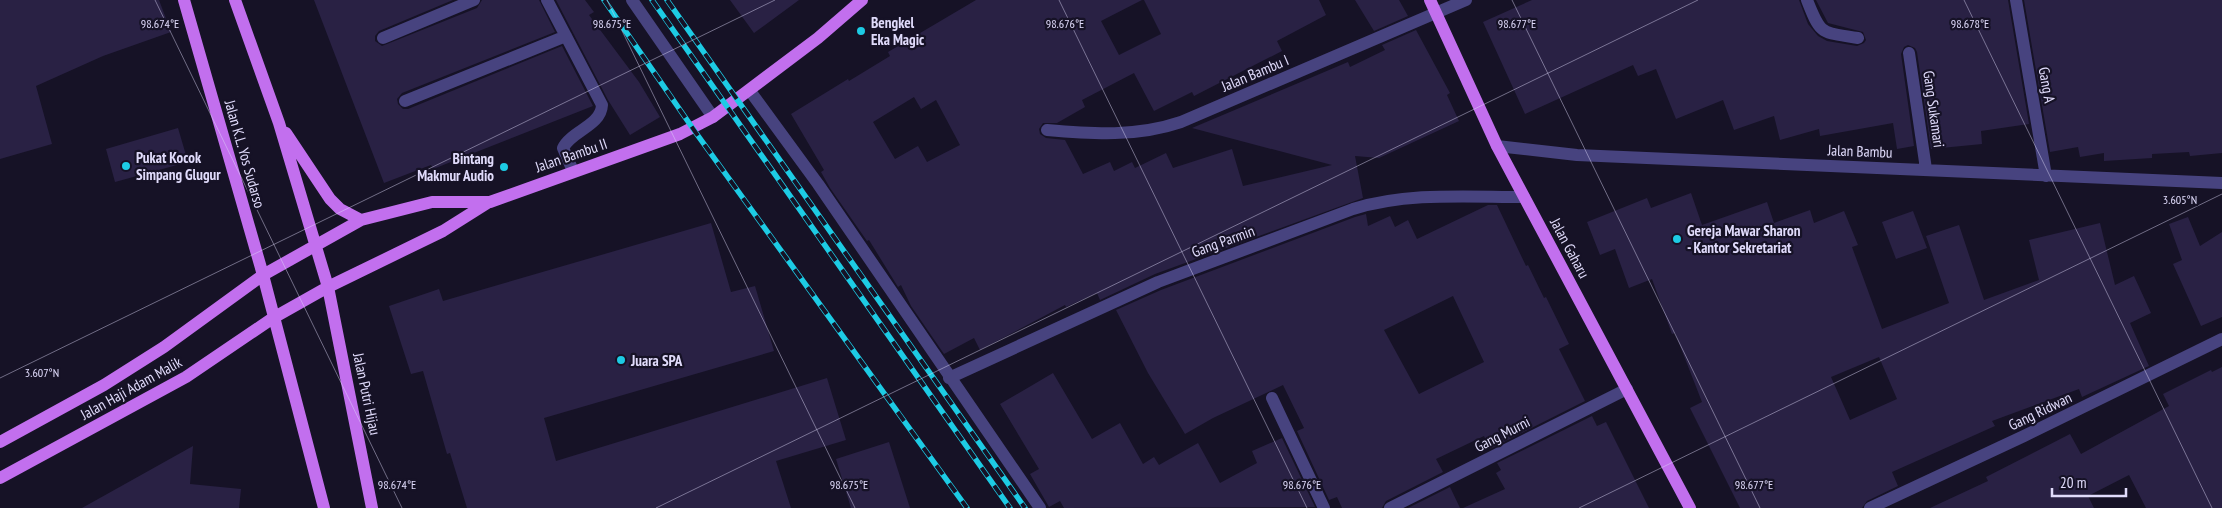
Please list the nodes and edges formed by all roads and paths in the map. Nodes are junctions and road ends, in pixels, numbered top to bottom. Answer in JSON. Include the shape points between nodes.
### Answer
{"nodes":[{"id":1,"x":184,"y":0,"type":"edge"},
{"id":2,"x":235,"y":0,"type":"edge"},
{"id":3,"x":474,"y":0,"type":"edge"},
{"id":4,"x":547,"y":0,"type":"edge"},
{"id":5,"x":632,"y":0,"type":"edge"},
{"id":6,"x":862,"y":0,"type":"edge"},
{"id":7,"x":1430,"y":0,"type":"edge"},
{"id":8,"x":1466,"y":0,"type":"edge"},
{"id":9,"x":1807,"y":0,"type":"edge"},
{"id":10,"x":2016,"y":0,"type":"edge"},
{"id":11,"x":1436,"y":13,"type":"junction"},
{"id":12,"x":566,"y":36,"type":"junction"},
{"id":13,"x":383,"y":38,"type":"dead end"},
{"id":14,"x":1858,"y":38,"type":"dead end"},
{"id":15,"x":1909,"y":53,"type":"dead end"},
{"id":16,"x":750,"y":91,"type":"junction"},
{"id":17,"x":405,"y":101,"type":"dead end"},
{"id":18,"x":713,"y":117,"type":"junction"},
{"id":19,"x":279,"y":123,"type":"junction"},
{"id":20,"x":1047,"y":130,"type":"dead end"},
{"id":21,"x":1497,"y":146,"type":"junction"},
{"id":22,"x":1926,"y":169,"type":"junction"},
{"id":23,"x":573,"y":171,"type":"junction"},
{"id":24,"x":2046,"y":176,"type":"junction"},
{"id":25,"x":2222,"y":183,"type":"edge"},
{"id":26,"x":1523,"y":196,"type":"junction"},
{"id":27,"x":490,"y":202,"type":"junction"},
{"id":28,"x":361,"y":220,"type":"junction"},
{"id":29,"x":316,"y":245,"type":"junction"},
{"id":30,"x":263,"y":275,"type":"junction"},
{"id":31,"x":328,"y":287,"type":"junction"},
{"id":32,"x":272,"y":318,"type":"junction"},
{"id":33,"x":2222,"y":339,"type":"edge"},
{"id":34,"x":949,"y":378,"type":"junction"},
{"id":35,"x":1628,"y":390,"type":"junction"},
{"id":36,"x":1272,"y":398,"type":"dead end"},
{"id":37,"x":0,"y":442,"type":"edge"},
{"id":38,"x":0,"y":478,"type":"edge"},
{"id":39,"x":324,"y":508,"type":"edge"},
{"id":40,"x":372,"y":508,"type":"edge"},
{"id":41,"x":1040,"y":508,"type":"edge"},
{"id":42,"x":1324,"y":508,"type":"edge"},
{"id":43,"x":1390,"y":508,"type":"edge"},
{"id":44,"x":1690,"y":508,"type":"edge"},
{"id":45,"x":1870,"y":508,"type":"edge"}],
"edges":[{"from":1,"to":30,"type":"main road","name":"Jalan K.L. Yos Sudarso"},
{"from":2,"to":19,"type":"main road"},
{"from":3,"to":13,"type":"street"},
{"from":4,"to":12,"type":"street"},
{"from":5,"to":18,"type":"street"},
{"from":6,"to":16,"type":"main road","name":"Jalan Bambu II"},
{"from":7,"to":11,"type":"main road","name":"Jalan Gaharu"},
{"from":8,"to":11,"type":"street","name":"Jalan Bambu I"},
{"from":9,"to":14,"type":"street","via":[[1820,29],[1826,33]]},
{"from":10,"to":24,"type":"street","name":"Gang A"},
{"from":11,"to":20,"type":"street","name":"Jalan Bambu I","via":[[1160,129],[1094,134]]},
{"from":11,"to":21,"type":"main road","name":"Jalan Gaharu"},
{"from":12,"to":17,"type":"street"},
{"from":12,"to":23,"type":"street","via":[[602,105],[599,114],[563,148]]},
{"from":15,"to":22,"type":"street","name":"Gang Sukamari"},
{"from":16,"to":18,"type":"main road","name":"Jalan Bambu II"},
{"from":16,"to":34,"type":"street"},
{"from":18,"to":23,"type":"main road","name":"Jalan Bambu II","via":[[680,134]]},
{"from":19,"to":28,"type":"main road","via":[[330,199],[340,209]]},
{"from":19,"to":29,"type":"main road"},
{"from":21,"to":22,"type":"street","name":"Jalan Bambu","via":[[1577,155]]},
{"from":21,"to":26,"type":"main road","name":"Jalan Gaharu"},
{"from":22,"to":24,"type":"street","name":"Jalan Bambu"},
{"from":23,"to":27,"type":"main road","name":"Jalan Bambu II"},
{"from":24,"to":25,"type":"street","name":"Jalan Bambu"},
{"from":26,"to":34,"type":"street","name":"Gang Parmin","via":[[1407,198],[1353,209],[1158,282]]},
{"from":26,"to":35,"type":"main road","name":"Jalan Gaharu"},
{"from":27,"to":28,"type":"main road","name":"Jalan Bambu II","via":[[432,202]]},
{"from":27,"to":31,"type":"main road","via":[[443,231]]},
{"from":28,"to":29,"type":"main road","name":"Jalan Bambu II"},
{"from":29,"to":30,"type":"main road","name":"Jalan Bambu II"},
{"from":29,"to":31,"type":"main road"},
{"from":30,"to":32,"type":"main road","name":"Jalan K.L. Yos Sudarso"},
{"from":30,"to":37,"type":"main road","name":"Jalan Haji Adam Malik","via":[[104,386]]},
{"from":31,"to":32,"type":"main road"},
{"from":31,"to":40,"type":"main road","name":"Jalan Putri Hijau"},
{"from":32,"to":38,"type":"main road","name":"Jalan Haji Adam Malik","via":[[186,376]]},
{"from":32,"to":39,"type":"main road"},
{"from":33,"to":45,"type":"street","name":"Gang Ridwan"},
{"from":34,"to":41,"type":"street"},
{"from":35,"to":43,"type":"street","name":"Gang Murni"},
{"from":35,"to":44,"type":"main road","name":"Jalan Gaharu"},
{"from":36,"to":42,"type":"street"}]}
